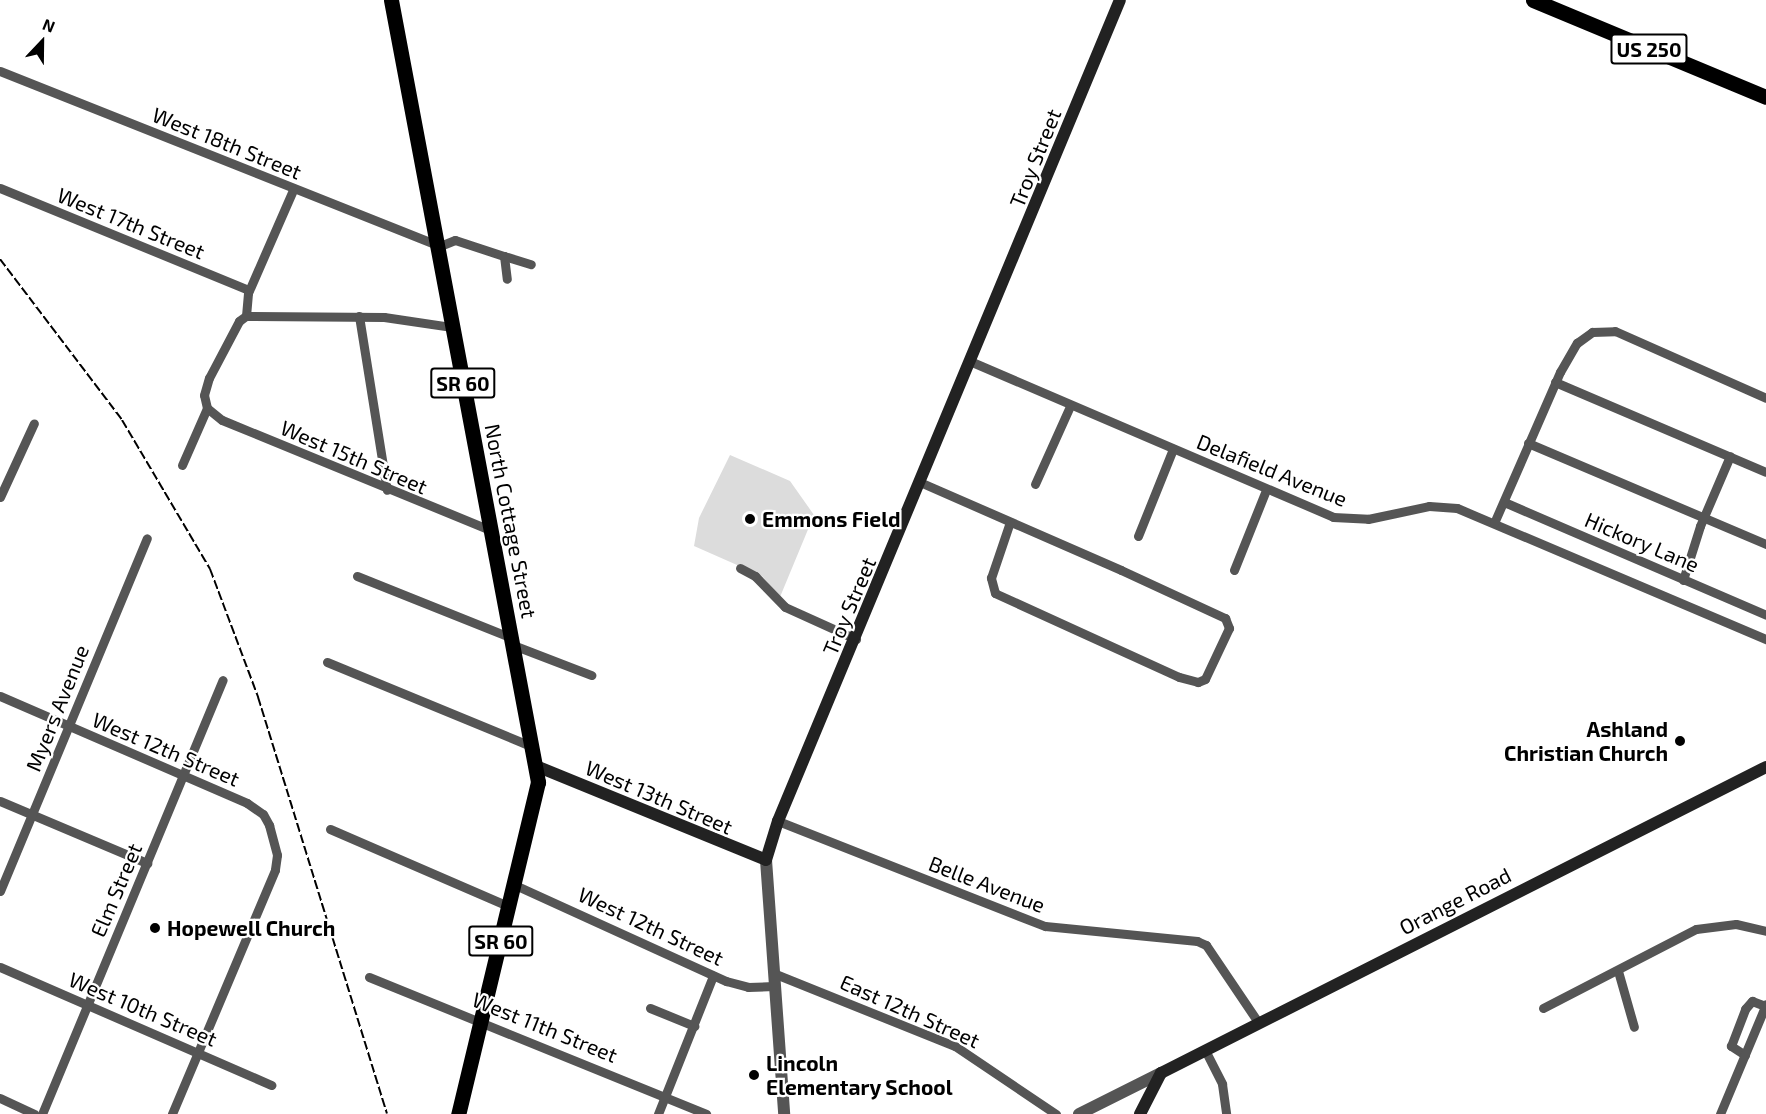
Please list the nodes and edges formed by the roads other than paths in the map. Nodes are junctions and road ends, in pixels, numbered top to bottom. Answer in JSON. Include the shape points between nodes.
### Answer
{"nodes":[{"id":1,"x":391,"y":0,"type":"edge"},
{"id":2,"x":1120,"y":0,"type":"edge"},
{"id":3,"x":1533,"y":0,"type":"edge"},
{"id":4,"x":0,"y":71,"type":"edge"},
{"id":5,"x":1766,"y":97,"type":"edge"},
{"id":6,"x":0,"y":188,"type":"edge"},
{"id":7,"x":294,"y":190,"type":"junction"},
{"id":8,"x":440,"y":246,"type":"junction"},
{"id":9,"x":504,"y":256,"type":"junction"},
{"id":10,"x":531,"y":264,"type":"dead end"},
{"id":11,"x":507,"y":279,"type":"dead end"},
{"id":12,"x":249,"y":290,"type":"junction"},
{"id":13,"x":246,"y":316,"type":"junction"},
{"id":14,"x":359,"y":316,"type":"junction"},
{"id":15,"x":452,"y":327,"type":"junction"},
{"id":16,"x":972,"y":362,"type":"junction"},
{"id":17,"x":1555,"y":382,"type":"junction"},
{"id":18,"x":1766,"y":398,"type":"edge"},
{"id":19,"x":1070,"y":406,"type":"junction"},
{"id":20,"x":207,"y":408,"type":"junction"},
{"id":21,"x":34,"y":423,"type":"dead end"},
{"id":22,"x":1528,"y":443,"type":"junction"},
{"id":23,"x":1173,"y":449,"type":"junction"},
{"id":24,"x":1730,"y":456,"type":"junction"},
{"id":25,"x":182,"y":465,"type":"dead end"},
{"id":26,"x":1766,"y":472,"type":"edge"},
{"id":27,"x":922,"y":483,"type":"junction"},
{"id":28,"x":1035,"y":484,"type":"dead end"},
{"id":29,"x":387,"y":490,"type":"junction"},
{"id":30,"x":1266,"y":490,"type":"junction"},
{"id":31,"x":0,"y":496,"type":"edge"},
{"id":32,"x":1504,"y":502,"type":"junction"},
{"id":33,"x":1704,"y":517,"type":"junction"},
{"id":34,"x":1010,"y":522,"type":"junction"},
{"id":35,"x":1494,"y":523,"type":"junction"},
{"id":36,"x":492,"y":531,"type":"junction"},
{"id":37,"x":1138,"y":536,"type":"dead end"},
{"id":38,"x":147,"y":538,"type":"dead end"},
{"id":39,"x":1766,"y":544,"type":"edge"},
{"id":40,"x":740,"y":568,"type":"dead end"},
{"id":41,"x":1234,"y":570,"type":"dead end"},
{"id":42,"x":357,"y":576,"type":"dead end"},
{"id":43,"x":1683,"y":580,"type":"junction"},
{"id":44,"x":1766,"y":615,"type":"edge"},
{"id":45,"x":856,"y":639,"type":"junction"},
{"id":46,"x":1766,"y":639,"type":"edge"},
{"id":47,"x":512,"y":641,"type":"junction"},
{"id":48,"x":327,"y":662,"type":"dead end"},
{"id":49,"x":591,"y":675,"type":"dead end"},
{"id":50,"x":223,"y":680,"type":"dead end"},
{"id":51,"x":0,"y":696,"type":"edge"},
{"id":52,"x":68,"y":726,"type":"junction"},
{"id":53,"x":533,"y":747,"type":"junction"},
{"id":54,"x":536,"y":766,"type":"junction"},
{"id":55,"x":1766,"y":767,"type":"edge"},
{"id":56,"x":183,"y":776,"type":"junction"},
{"id":57,"x":0,"y":801,"type":"edge"},
{"id":58,"x":33,"y":815,"type":"junction"},
{"id":59,"x":778,"y":821,"type":"junction"},
{"id":60,"x":330,"y":829,"type":"dead end"},
{"id":61,"x":766,"y":860,"type":"junction"},
{"id":62,"x":147,"y":863,"type":"junction"},
{"id":63,"x":515,"y":885,"type":"junction"},
{"id":64,"x":0,"y":891,"type":"edge"},
{"id":65,"x":510,"y":907,"type":"junction"},
{"id":66,"x":1766,"y":931,"type":"edge"},
{"id":67,"x":0,"y":967,"type":"edge"},
{"id":68,"x":1618,"y":971,"type":"junction"},
{"id":69,"x":713,"y":976,"type":"junction"},
{"id":70,"x":369,"y":977,"type":"dead end"},
{"id":71,"x":774,"y":979,"type":"junction"},
{"id":72,"x":88,"y":1004,"type":"junction"},
{"id":73,"x":1766,"y":1005,"type":"edge"},
{"id":74,"x":651,"y":1008,"type":"dead end"},
{"id":75,"x":1544,"y":1008,"type":"dead end"},
{"id":76,"x":482,"y":1020,"type":"junction"},
{"id":77,"x":1258,"y":1022,"type":"junction"},
{"id":78,"x":694,"y":1026,"type":"junction"},
{"id":79,"x":1634,"y":1027,"type":"dead end"},
{"id":80,"x":1205,"y":1050,"type":"junction"},
{"id":81,"x":198,"y":1052,"type":"junction"},
{"id":82,"x":1744,"y":1055,"type":"junction"},
{"id":83,"x":1158,"y":1076,"type":"junction"},
{"id":84,"x":272,"y":1085,"type":"dead end"},
{"id":85,"x":666,"y":1097,"type":"junction"},
{"id":86,"x":0,"y":1098,"type":"edge"},
{"id":87,"x":35,"y":1114,"type":"edge"},
{"id":88,"x":42,"y":1114,"type":"edge"},
{"id":89,"x":172,"y":1114,"type":"edge"},
{"id":90,"x":458,"y":1114,"type":"edge"},
{"id":91,"x":658,"y":1114,"type":"edge"},
{"id":92,"x":706,"y":1114,"type":"edge"},
{"id":93,"x":784,"y":1114,"type":"edge"},
{"id":94,"x":1056,"y":1114,"type":"edge"},
{"id":95,"x":1079,"y":1114,"type":"edge"},
{"id":96,"x":1140,"y":1114,"type":"edge"},
{"id":97,"x":1226,"y":1114,"type":"edge"},
{"id":98,"x":1720,"y":1114,"type":"edge"}],
"edges":[{"from":1,"to":8,"type":"main road","name":"North Cottage Street","number":"SR 60"},
{"from":2,"to":16,"type":"main road","name":"Troy Street"},
{"from":3,"to":5,"type":"main road","number":"US 250"},
{"from":4,"to":7,"type":"street","name":"West 18th Street"},
{"from":6,"to":12,"type":"street","name":"West 17th Street"},
{"from":7,"to":8,"type":"street","name":"West 18th Street"},
{"from":7,"to":12,"type":"street"},
{"from":8,"to":9,"type":"street","via":[[455,240]]},
{"from":8,"to":15,"type":"main road","name":"North Cottage Street","number":"SR 60"},
{"from":9,"to":10,"type":"street"},
{"from":9,"to":11,"type":"street"},
{"from":12,"to":13,"type":"street"},
{"from":13,"to":14,"type":"street"},
{"from":13,"to":20,"type":"street","via":[[239,321],[209,378],[204,395]]},
{"from":14,"to":15,"type":"street"},
{"from":14,"to":29,"type":"street"},
{"from":15,"to":36,"type":"main road","name":"North Cottage Street","number":"SR 60"},
{"from":16,"to":19,"type":"street","name":"Delafield Avenue"},
{"from":16,"to":27,"type":"main road","name":"Troy Street"},
{"from":17,"to":18,"type":"street","via":[[1581,339],[1605,330]]},
{"from":17,"to":22,"type":"street"},
{"from":17,"to":24,"type":"street"},
{"from":19,"to":23,"type":"street","name":"Delafield Avenue"},
{"from":19,"to":28,"type":"street"},
{"from":20,"to":25,"type":"street"},
{"from":20,"to":29,"type":"street","name":"West 15th Street","via":[[222,420]]},
{"from":21,"to":31,"type":"street"},
{"from":22,"to":32,"type":"street"},
{"from":22,"to":33,"type":"street"},
{"from":23,"to":30,"type":"street","name":"Delafield Avenue"},
{"from":23,"to":37,"type":"street"},
{"from":24,"to":26,"type":"street"},
{"from":24,"to":33,"type":"street"},
{"from":27,"to":34,"type":"street"},
{"from":27,"to":45,"type":"main road","name":"Troy Street"},
{"from":29,"to":36,"type":"street","name":"West 15th Street"},
{"from":30,"to":35,"type":"street","name":"Delafield Avenue","via":[[1349,520],[1443,506]]},
{"from":30,"to":41,"type":"street"},
{"from":32,"to":35,"type":"street"},
{"from":32,"to":43,"type":"street","name":"Hickory Lane"},
{"from":33,"to":39,"type":"street"},
{"from":33,"to":43,"type":"street"},
{"from":34,"to":34,"type":"street","via":[[991,578],[995,593],[1188,680],[1202,681],[1211,672],[1229,628],[1228,620]]},
{"from":35,"to":46,"type":"street","name":"Delafield Avenue"},
{"from":36,"to":47,"type":"main road","name":"North Cottage Street","number":"SR 60"},
{"from":38,"to":52,"type":"street","name":"Myers Avenue"},
{"from":40,"to":45,"type":"street","via":[[755,576],[785,607]]},
{"from":42,"to":47,"type":"street"},
{"from":43,"to":44,"type":"street","name":"Hickory Lane"},
{"from":45,"to":59,"type":"main road","name":"Troy Street"},
{"from":47,"to":49,"type":"street"},
{"from":47,"to":53,"type":"main road","name":"North Cottage Street","number":"SR 60"},
{"from":48,"to":53,"type":"street"},
{"from":50,"to":56,"type":"street","name":"Elm Street"},
{"from":51,"to":52,"type":"street","name":"West 12th Street"},
{"from":52,"to":56,"type":"street","name":"West 12th Street"},
{"from":52,"to":58,"type":"street","name":"Myers Avenue"},
{"from":53,"to":54,"type":"main road","name":"North Cottage Street","number":"SR 60"},
{"from":54,"to":61,"type":"main road","name":"West 13th Street"},
{"from":54,"to":63,"type":"main road","number":"SR 60","via":[[537,794]]},
{"from":55,"to":77,"type":"main road","name":"Orange Road"},
{"from":56,"to":62,"type":"street","name":"Elm Street"},
{"from":56,"to":81,"type":"street","name":"West 12th Street","via":[[247,803],[263,814],[276,849],[275,870]]},
{"from":57,"to":58,"type":"street"},
{"from":58,"to":62,"type":"street"},
{"from":58,"to":64,"type":"street","name":"Myers Avenue"},
{"from":59,"to":61,"type":"main road","name":"Troy Street"},
{"from":59,"to":77,"type":"street","name":"Belle Avenue","via":[[1036,923],[1077,931],[1197,940],[1206,945]]},
{"from":60,"to":65,"type":"street"},
{"from":61,"to":71,"type":"street","name":"Troy Street"},
{"from":62,"to":72,"type":"street","name":"Elm Street"},
{"from":63,"to":65,"type":"main road","number":"SR 60"},
{"from":63,"to":69,"type":"street","name":"West 12th Street","via":[[578,910]]},
{"from":65,"to":76,"type":"main road","number":"SR 60"},
{"from":66,"to":68,"type":"street","via":[[1736,924],[1703,927]]},
{"from":67,"to":72,"type":"street","name":"West 10th Street"},
{"from":68,"to":75,"type":"street"},
{"from":68,"to":79,"type":"street"},
{"from":69,"to":71,"type":"street","name":"West 12th Street","via":[[739,986]]},
{"from":69,"to":78,"type":"street"},
{"from":70,"to":76,"type":"street","name":"West 11th Street"},
{"from":71,"to":93,"type":"street","name":"Troy Street"},
{"from":71,"to":94,"type":"street","name":"East 12th Street","via":[[956,1046]]},
{"from":72,"to":81,"type":"street","name":"West 10th Street"},
{"from":72,"to":88,"type":"street","name":"Elm Street"},
{"from":73,"to":82,"type":"street"},
{"from":73,"to":82,"type":"street","via":[[1752,1000],[1745,1010],[1731,1046]]},
{"from":74,"to":78,"type":"street"},
{"from":76,"to":85,"type":"street","name":"West 11th Street"},
{"from":76,"to":90,"type":"main road","number":"SR 60"},
{"from":77,"to":80,"type":"main road","name":"Orange Road"},
{"from":78,"to":85,"type":"street"},
{"from":80,"to":83,"type":"main road","name":"Orange Road"},
{"from":80,"to":97,"type":"street","via":[[1222,1084]]},
{"from":81,"to":84,"type":"street","name":"West 10th Street"},
{"from":81,"to":89,"type":"street"},
{"from":82,"to":98,"type":"street"},
{"from":83,"to":95,"type":"street","name":"Orange Road"},
{"from":83,"to":96,"type":"main road"},
{"from":85,"to":91,"type":"street"},
{"from":85,"to":92,"type":"street","name":"West 11th Street"},
{"from":86,"to":87,"type":"street"}]}
